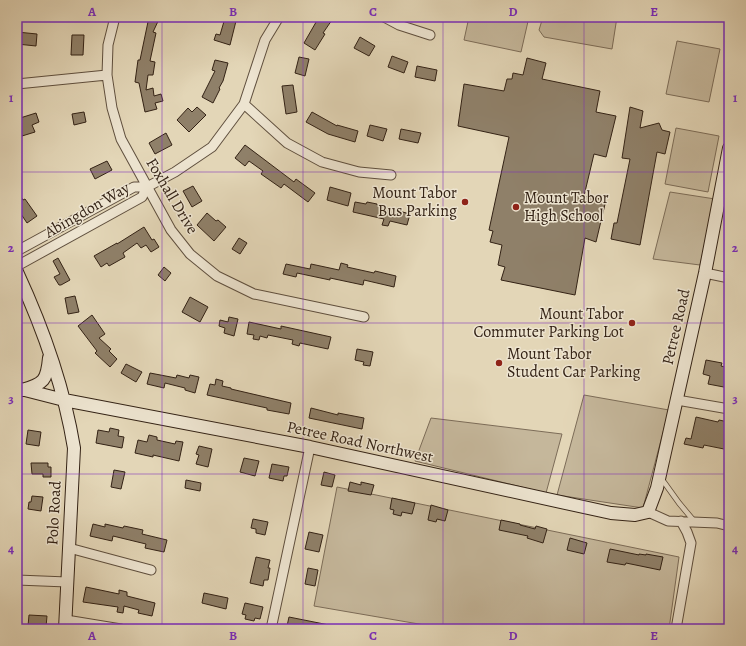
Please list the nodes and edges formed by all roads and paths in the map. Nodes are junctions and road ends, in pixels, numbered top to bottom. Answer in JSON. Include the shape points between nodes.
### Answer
{"nodes":[{"id":1,"x":115,"y":17,"type":"edge"},
{"id":2,"x":279,"y":17,"type":"edge"},
{"id":3,"x":384,"y":17,"type":"edge"},
{"id":4,"x":430,"y":35,"type":"dead end"},
{"id":5,"x":107,"y":75,"type":"junction"},
{"id":6,"x":17,"y":84,"type":"edge"},
{"id":7,"x":244,"y":104,"type":"junction"},
{"id":8,"x":729,"y":148,"type":"edge"},
{"id":9,"x":391,"y":175,"type":"dead end"},
{"id":10,"x":147,"y":186,"type":"junction"},
{"id":11,"x":17,"y":251,"type":"edge"},
{"id":12,"x":17,"y":266,"type":"edge"},
{"id":13,"x":17,"y":272,"type":"edge"},
{"id":14,"x":705,"y":273,"type":"junction"},
{"id":15,"x":729,"y":278,"type":"edge"},
{"id":16,"x":364,"y":318,"type":"dead end"},
{"id":17,"x":50,"y":354,"type":"junction"},
{"id":18,"x":20,"y":389,"type":"edge"},
{"id":19,"x":64,"y":400,"type":"junction"},
{"id":20,"x":676,"y":400,"type":"junction"},
{"id":21,"x":729,"y":409,"type":"edge"},
{"id":22,"x":310,"y":446,"type":"junction"},
{"id":23,"x":660,"y":476,"type":"junction"},
{"id":24,"x":648,"y":512,"type":"junction"},
{"id":25,"x":681,"y":521,"type":"junction"},
{"id":26,"x":694,"y":522,"type":"junction"},
{"id":27,"x":729,"y":526,"type":"edge"},
{"id":28,"x":69,"y":548,"type":"junction"},
{"id":29,"x":151,"y":570,"type":"dead end"},
{"id":30,"x":17,"y":580,"type":"edge"},
{"id":31,"x":67,"y":582,"type":"junction"},
{"id":32,"x":65,"y":624,"type":"edge"},
{"id":33,"x":121,"y":629,"type":"edge"},
{"id":34,"x":272,"y":629,"type":"edge"},
{"id":35,"x":676,"y":629,"type":"edge"}],
"edges":[{"from":1,"to":5,"type":"street","name":"Foxhall Drive","via":[[108,45]]},
{"from":2,"to":7,"type":"street","name":"Abingdon Way","via":[[265,40]]},
{"from":3,"to":4,"type":"street"},
{"from":5,"to":6,"type":"street"},
{"from":5,"to":10,"type":"street","name":"Foxhall Drive","via":[[112,108],[121,139]]},
{"from":7,"to":9,"type":"street","via":[[287,143],[322,162],[359,172]]},
{"from":7,"to":10,"type":"street","name":"Abingdon Way","via":[[212,147],[175,172]]},
{"from":8,"to":14,"type":"street","name":"Petree Road"},
{"from":10,"to":11,"type":"street","name":"Abingdon Way","via":[[134,187]]},
{"from":10,"to":12,"type":"street","name":"Abingdon Way","via":[[142,197]]},
{"from":10,"to":16,"type":"street","name":"Foxhall Drive","via":[[171,230],[190,254],[217,276],[254,294]]},
{"from":13,"to":17,"type":"street","name":"Polo Road"},
{"from":14,"to":15,"type":"street"},
{"from":14,"to":20,"type":"street","name":"Petree Road"},
{"from":17,"to":18,"type":"street","via":[[48,372],[40,384]]},
{"from":17,"to":19,"type":"street","name":"Polo Road"},
{"from":18,"to":19,"type":"street","name":"Petree Road Northwest"},
{"from":19,"to":22,"type":"street","name":"Petree Road Northwest"},
{"from":19,"to":28,"type":"street","name":"Polo Road","via":[[74,448]]},
{"from":20,"to":21,"type":"street"},
{"from":20,"to":23,"type":"street","name":"Petree Road"},
{"from":22,"to":24,"type":"street","name":"Petree Road Northwest","via":[[611,513],[636,515]]},
{"from":22,"to":34,"type":"street"},
{"from":23,"to":24,"type":"street","name":"Petree Road"},
{"from":23,"to":26,"type":"lane"},
{"from":24,"to":25,"type":"street","via":[[668,520]]},
{"from":25,"to":26,"type":"street"},
{"from":25,"to":35,"type":"street","via":[[691,543]]},
{"from":26,"to":27,"type":"street"},
{"from":28,"to":29,"type":"street"},
{"from":28,"to":31,"type":"street","name":"Polo Road"},
{"from":30,"to":31,"type":"street"},
{"from":31,"to":32,"type":"street","name":"Polo Road"},
{"from":32,"to":33,"type":"street"}]}
